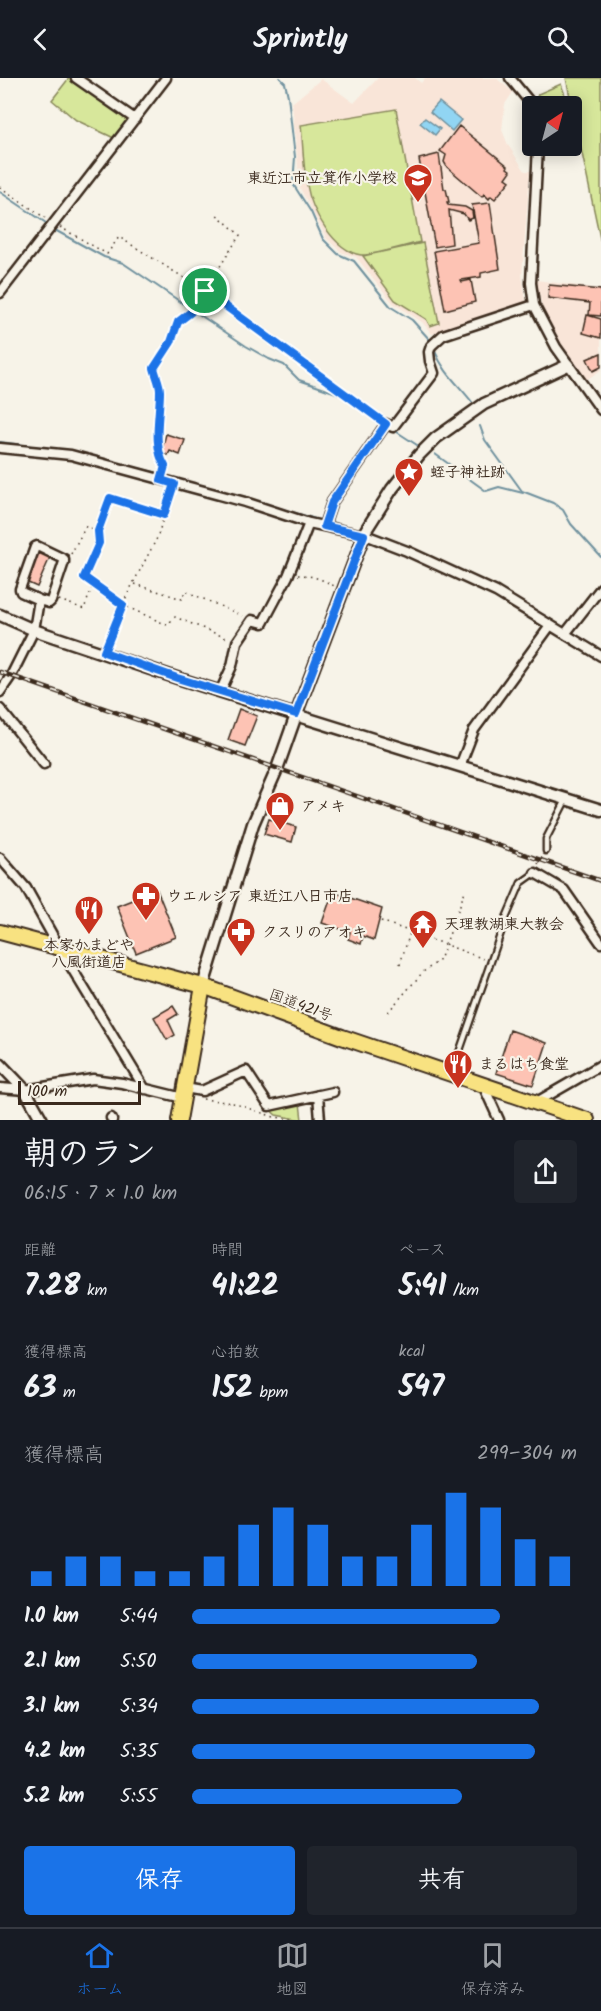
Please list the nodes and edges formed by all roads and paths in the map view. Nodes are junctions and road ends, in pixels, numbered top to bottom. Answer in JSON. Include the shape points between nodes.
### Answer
{"nodes":[{"id":1,"x":76,"y":78,"type":"edge"},
{"id":2,"x":166,"y":78,"type":"edge"},
{"id":3,"x":510,"y":78,"type":"edge"},
{"id":4,"x":525,"y":96,"type":"edge"},
{"id":5,"x":135,"y":119,"type":"junction"},
{"id":6,"x":537,"y":156,"type":"edge"},
{"id":7,"x":0,"y":187,"type":"edge"},
{"id":8,"x":215,"y":213,"type":"dead end"},
{"id":9,"x":53,"y":223,"type":"junction"},
{"id":10,"x":205,"y":291,"type":"junction"},
{"id":11,"x":0,"y":293,"type":"edge"},
{"id":12,"x":534,"y":304,"type":"junction"},
{"id":13,"x":568,"y":365,"type":"junction"},
{"id":14,"x":601,"y":410,"type":"edge"},
{"id":15,"x":386,"y":424,"type":"junction"},
{"id":16,"x":0,"y":448,"type":"edge"},
{"id":17,"x":161,"y":480,"type":"junction"},
{"id":18,"x":174,"y":484,"type":"junction"},
{"id":19,"x":164,"y":515,"type":"junction"},
{"id":20,"x":309,"y":523,"type":"junction"},
{"id":21,"x":324,"y":526,"type":"junction"},
{"id":22,"x":98,"y":531,"type":"junction"},
{"id":23,"x":364,"y":535,"type":"junction"},
{"id":24,"x":64,"y":559,"type":"junction"},
{"id":25,"x":288,"y":576,"type":"junction"},
{"id":26,"x":133,"y":583,"type":"junction"},
{"id":27,"x":94,"y":585,"type":"junction"},
{"id":28,"x":601,"y":588,"type":"edge"},
{"id":29,"x":342,"y":591,"type":"junction"},
{"id":30,"x":52,"y":597,"type":"junction"},
{"id":31,"x":39,"y":600,"type":"junction"},
{"id":32,"x":123,"y":605,"type":"junction"},
{"id":33,"x":0,"y":615,"type":"edge"},
{"id":34,"x":252,"y":620,"type":"junction"},
{"id":35,"x":550,"y":626,"type":"junction"},
{"id":36,"x":34,"y":630,"type":"junction"},
{"id":37,"x":565,"y":634,"type":"junction"},
{"id":38,"x":237,"y":642,"type":"junction"},
{"id":39,"x":104,"y":652,"type":"junction"},
{"id":40,"x":601,"y":656,"type":"edge"},
{"id":41,"x":221,"y":690,"type":"junction"},
{"id":42,"x":0,"y":692,"type":"edge"},
{"id":43,"x":0,"y":708,"type":"edge"},
{"id":44,"x":296,"y":714,"type":"junction"},
{"id":45,"x":44,"y":764,"type":"dead end"},
{"id":46,"x":460,"y":766,"type":"junction"},
{"id":47,"x":566,"y":800,"type":"junction"},
{"id":48,"x":601,"y":810,"type":"edge"},
{"id":49,"x":546,"y":851,"type":"joint"},
{"id":50,"x":0,"y":858,"type":"edge"},
{"id":51,"x":535,"y":873,"type":"junction"},
{"id":52,"x":465,"y":891,"type":"dead end"},
{"id":53,"x":381,"y":921,"type":"dead end"},
{"id":54,"x":0,"y":932,"type":"edge"},
{"id":55,"x":411,"y":932,"type":"junction"},
{"id":56,"x":601,"y":943,"type":"edge"},
{"id":57,"x":446,"y":945,"type":"junction"},
{"id":58,"x":59,"y":947,"type":"junction"},
{"id":59,"x":490,"y":961,"type":"junction"},
{"id":60,"x":400,"y":964,"type":"dead end"},
{"id":61,"x":203,"y":986,"type":"junction"},
{"id":62,"x":388,"y":1012,"type":"dead end"},
{"id":63,"x":0,"y":1064,"type":"edge"},
{"id":64,"x":601,"y":1065,"type":"edge"},
{"id":65,"x":452,"y":1073,"type":"junction"},
{"id":66,"x":482,"y":1084,"type":"junction"},
{"id":67,"x":0,"y":1088,"type":"edge"},
{"id":68,"x":145,"y":1089,"type":"junction"},
{"id":69,"x":25,"y":1090,"type":"junction"},
{"id":70,"x":333,"y":1092,"type":"dead end"},
{"id":71,"x":188,"y":1095,"type":"junction"},
{"id":72,"x":318,"y":1095,"type":"junction"},
{"id":73,"x":535,"y":1103,"type":"junction"},
{"id":74,"x":42,"y":1120,"type":"edge"},
{"id":75,"x":179,"y":1120,"type":"edge"},
{"id":76,"x":297,"y":1120,"type":"edge"},
{"id":77,"x":320,"y":1120,"type":"edge"},
{"id":78,"x":499,"y":1120,"type":"edge"},
{"id":79,"x":587,"y":1120,"type":"edge"}],
"edges":[{"from":1,"to":5,"type":"street"},
{"from":2,"to":5,"type":"street"},
{"from":3,"to":4,"type":"street"},
{"from":5,"to":9,"type":"street"},
{"from":6,"to":12,"type":"street","via":[[531,283]]},
{"from":7,"to":9,"type":"path"},
{"from":8,"to":10,"type":"path","via":[[240,235]]},
{"from":9,"to":10,"type":"path","via":[[107,254],[119,237]]},
{"from":9,"to":11,"type":"street"},
{"from":10,"to":15,"type":"path"},
{"from":10,"to":17,"type":"path","via":[[191,312],[178,322],[171,342],[154,368],[160,388],[158,433],[165,466]]},
{"from":12,"to":13,"type":"street"},
{"from":12,"to":15,"type":"street","via":[[443,334],[429,352],[434,374],[393,427]]},
{"from":13,"to":14,"type":"street"},
{"from":13,"to":23,"type":"street","via":[[484,404],[436,438],[392,489]]},
{"from":15,"to":21,"type":"street","via":[[332,502]]},
{"from":16,"to":17,"type":"street","via":[[71,455]]},
{"from":17,"to":18,"type":"street"},
{"from":18,"to":19,"type":"path"},
{"from":18,"to":20,"type":"street"},
{"from":19,"to":22,"type":"path","via":[[110,498]]},
{"from":19,"to":26,"type":"path","via":[[157,538]]},
{"from":20,"to":21,"type":"street"},
{"from":20,"to":25,"type":"street"},
{"from":21,"to":23,"type":"street"},
{"from":22,"to":24,"type":"path","via":[[86,526],[69,559]]},
{"from":22,"to":27,"type":"path","via":[[99,543],[84,577]]},
{"from":23,"to":29,"type":"street"},
{"from":23,"to":35,"type":"street","via":[[496,592]]},
{"from":24,"to":30,"type":"street"},
{"from":24,"to":31,"type":"street","via":[[35,547],[20,588]]},
{"from":25,"to":29,"type":"path","via":[[306,575]]},
{"from":25,"to":34,"type":"street","via":[[263,623]]},
{"from":26,"to":32,"type":"path"},
{"from":26,"to":34,"type":"path","via":[[182,599],[185,591]]},
{"from":27,"to":30,"type":"path","via":[[84,609]]},
{"from":27,"to":32,"type":"path"},
{"from":28,"to":37,"type":"street"},
{"from":29,"to":44,"type":"street"},
{"from":30,"to":31,"type":"street","via":[[49,603]]},
{"from":31,"to":36,"type":"street"},
{"from":32,"to":38,"type":"path","via":[[167,625],[175,617]]},
{"from":32,"to":39,"type":"path"},
{"from":33,"to":36,"type":"street"},
{"from":34,"to":38,"type":"street"},
{"from":35,"to":37,"type":"street"},
{"from":35,"to":46,"type":"street","via":[[474,730]]},
{"from":36,"to":39,"type":"street"},
{"from":36,"to":42,"type":"street"},
{"from":37,"to":40,"type":"street"},
{"from":38,"to":41,"type":"street"},
{"from":39,"to":41,"type":"street"},
{"from":41,"to":44,"type":"street"},
{"from":43,"to":45,"type":"street"},
{"from":44,"to":46,"type":"street"},
{"from":44,"to":61,"type":"street","via":[[253,824]]},
{"from":46,"to":47,"type":"street"},
{"from":47,"to":48,"type":"street"},
{"from":47,"to":49,"type":"lane","via":[[546,839]]},
{"from":49,"to":51,"type":"path"},
{"from":50,"to":58,"type":"street","via":[[26,888]]},
{"from":51,"to":56,"type":"street","via":[[564,890]]},
{"from":51,"to":59,"type":"lane","via":[[521,884]]},
{"from":52,"to":57,"type":"path"},
{"from":53,"to":55,"type":"path"},
{"from":54,"to":58,"type":"main road","name":"国道421号"},
{"from":55,"to":57,"type":"path"},
{"from":55,"to":60,"type":"path"},
{"from":57,"to":59,"type":"path"},
{"from":57,"to":62,"type":"path","via":[[440,960],[423,972]]},
{"from":58,"to":61,"type":"main road","name":"国道421号"},
{"from":58,"to":68,"type":"street"},
{"from":59,"to":65,"type":"lane"},
{"from":61,"to":65,"type":"main road","name":"国道421号"},
{"from":61,"to":71,"type":"main road"},
{"from":63,"to":69,"type":"street"},
{"from":64,"to":73,"type":"street"},
{"from":65,"to":66,"type":"main road","name":"国道421号"},
{"from":66,"to":73,"type":"main road","name":"国道421号"},
{"from":66,"to":78,"type":"street"},
{"from":67,"to":69,"type":"street"},
{"from":68,"to":69,"type":"street","via":[[93,1079]]},
{"from":68,"to":71,"type":"street"},
{"from":69,"to":74,"type":"street"},
{"from":70,"to":72,"type":"street"},
{"from":71,"to":72,"type":"street","via":[[246,1071],[269,1106]]},
{"from":71,"to":75,"type":"main road"},
{"from":71,"to":76,"type":"path"},
{"from":72,"to":77,"type":"street"},
{"from":73,"to":79,"type":"main road","name":"国道421号"}]}
